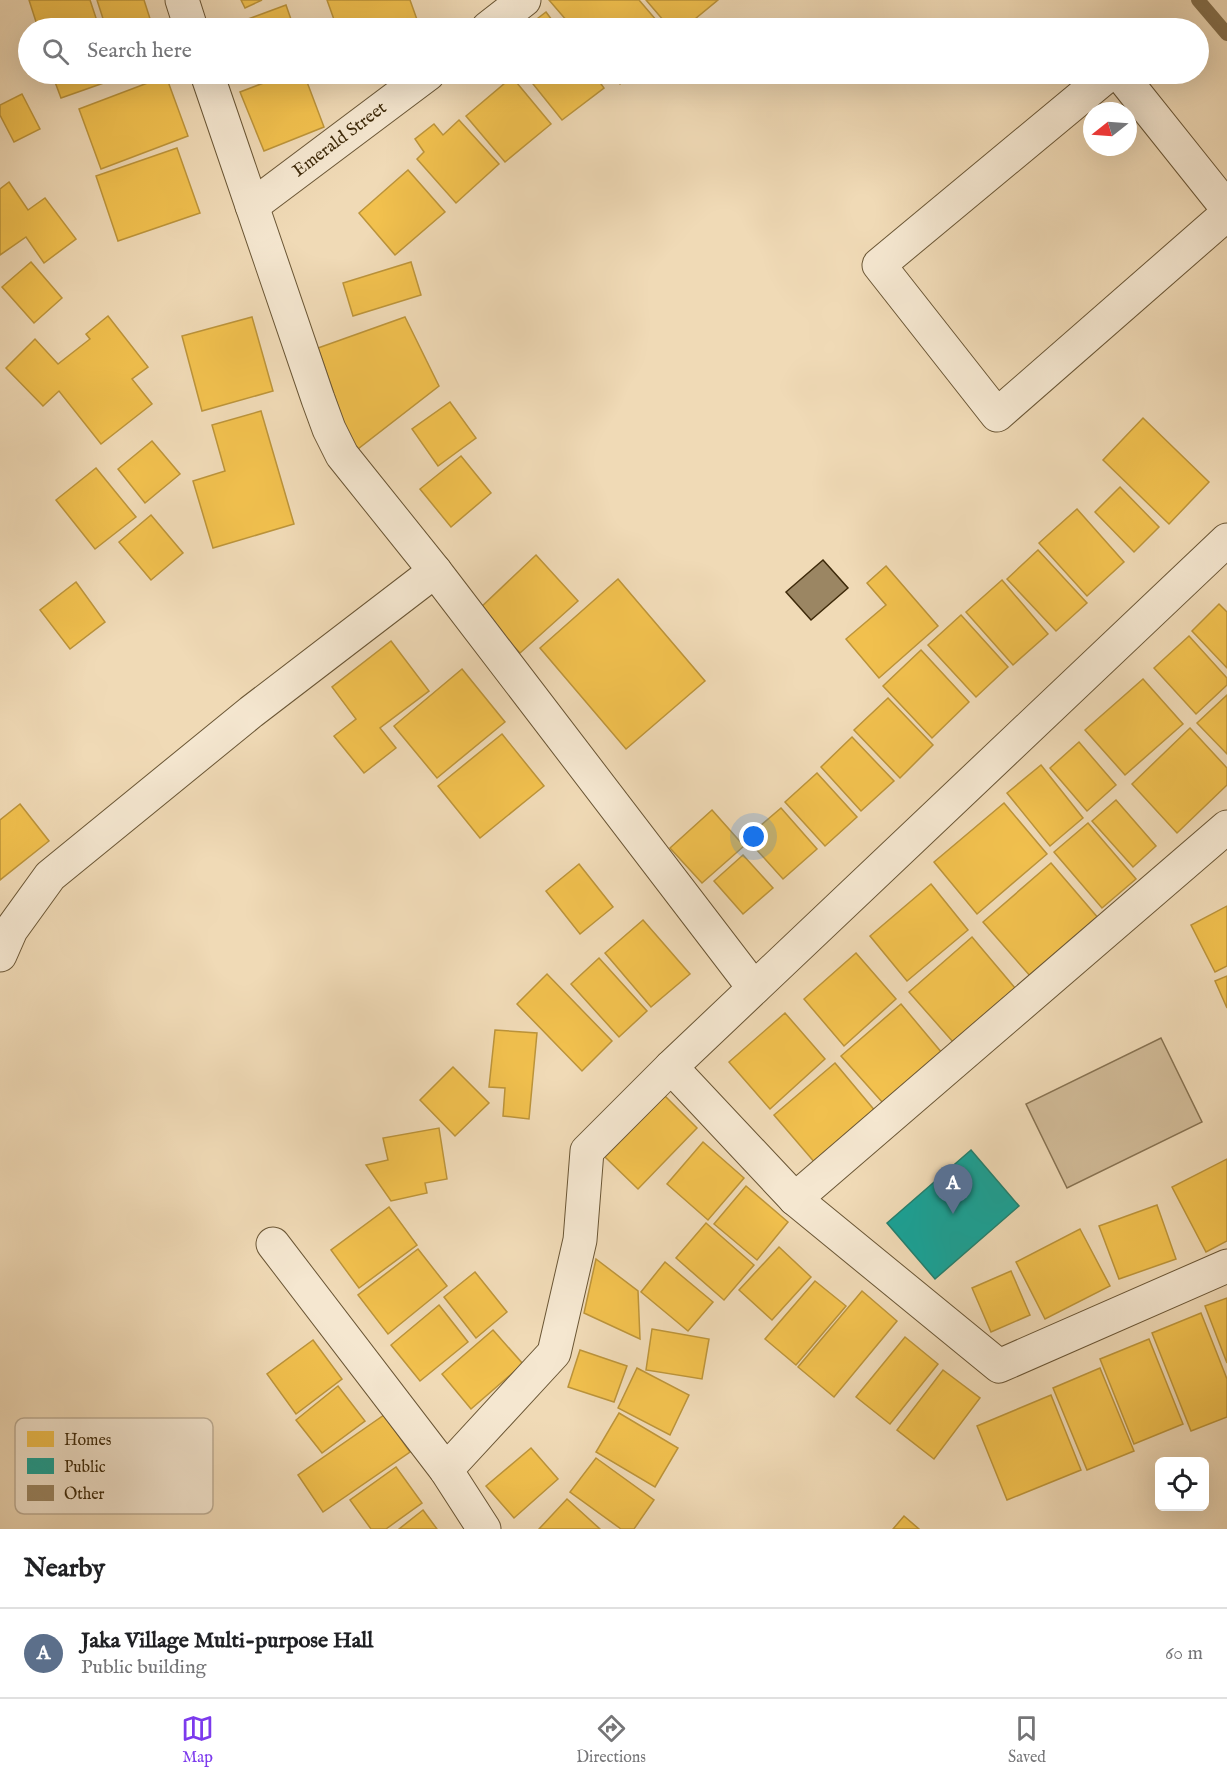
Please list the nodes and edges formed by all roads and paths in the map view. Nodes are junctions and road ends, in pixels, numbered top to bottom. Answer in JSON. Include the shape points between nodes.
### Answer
{"nodes":[{"id":1,"x":182,"y":0,"type":"edge"},
{"id":2,"x":524,"y":0,"type":"edge"},
{"id":3,"x":188,"y":18,"type":"edge"},
{"id":4,"x":487,"y":18,"type":"edge"},
{"id":5,"x":210,"y":84,"type":"edge"},
{"id":6,"x":415,"y":84,"type":"edge"},
{"id":7,"x":1097,"y":84,"type":"edge"},
{"id":8,"x":1128,"y":84,"type":"edge"},
{"id":9,"x":252,"y":206,"type":"junction"},
{"id":10,"x":1227,"y":208,"type":"edge"},
{"id":11,"x":1227,"y":214,"type":"edge"},
{"id":12,"x":1227,"y":540,"type":"edge"},
{"id":13,"x":435,"y":571,"type":"junction"},
{"id":14,"x":1227,"y":827,"type":"edge"},
{"id":15,"x":0,"y":955,"type":"edge"},
{"id":16,"x":754,"y":988,"type":"junction"},
{"id":17,"x":671,"y":1067,"type":"junction"},
{"id":18,"x":795,"y":1199,"type":"junction"},
{"id":19,"x":273,"y":1244,"type":"dead end"},
{"id":20,"x":1227,"y":1266,"type":"edge"},
{"id":21,"x":446,"y":1470,"type":"junction"},
{"id":22,"x":484,"y":1529,"type":"edge"}],
"edges":[{"from":1,"to":3,"type":"street"},
{"from":2,"to":4,"type":"street"},
{"from":5,"to":9,"type":"street"},
{"from":6,"to":9,"type":"street","name":"Emerald Street"},
{"from":7,"to":11,"type":"street","via":[[879,265],[997,416]]},
{"from":8,"to":10,"type":"street"},
{"from":9,"to":13,"type":"street","via":[[329,429],[342,455]]},
{"from":12,"to":16,"type":"street"},
{"from":13,"to":15,"type":"street","via":[[251,712],[50,876],[10,930]]},
{"from":13,"to":16,"type":"street"},
{"from":14,"to":18,"type":"street"},
{"from":16,"to":17,"type":"street"},
{"from":17,"to":18,"type":"street"},
{"from":17,"to":21,"type":"street","via":[[587,1151],[580,1240],[554,1353]]},
{"from":18,"to":20,"type":"street","via":[[999,1366]]},
{"from":19,"to":21,"type":"street"},
{"from":21,"to":22,"type":"street"}]}
